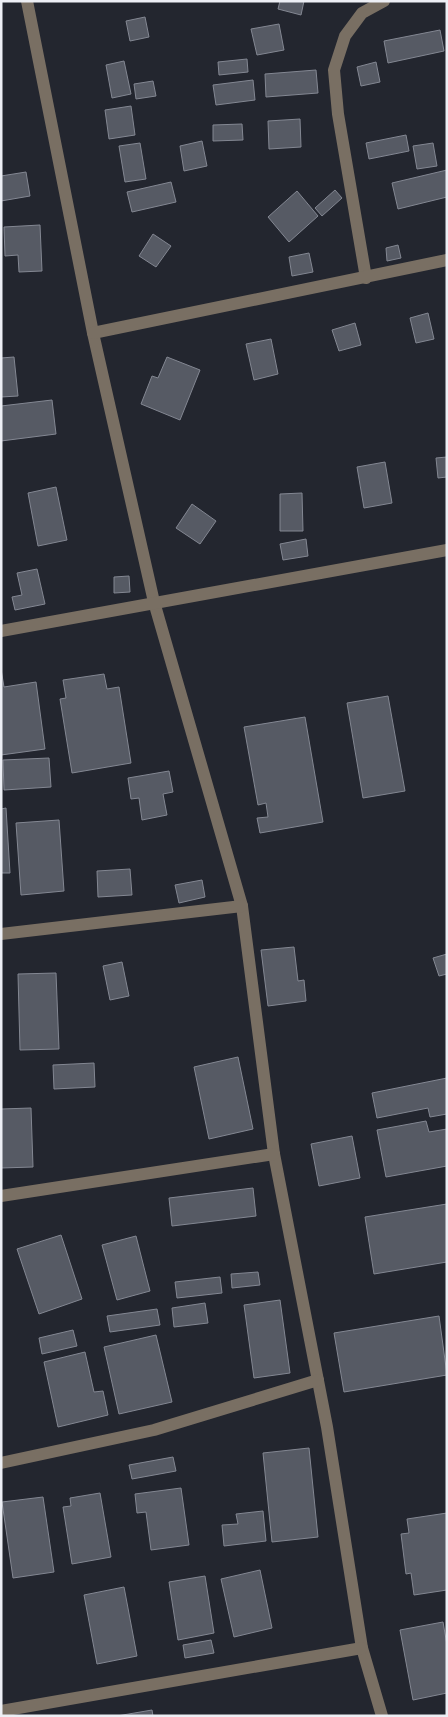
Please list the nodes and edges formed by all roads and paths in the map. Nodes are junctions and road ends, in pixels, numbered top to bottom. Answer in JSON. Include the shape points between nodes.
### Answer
{"nodes":[{"id":1,"x":26,"y":1,"type":"edge"},
{"id":2,"x":384,"y":1,"type":"edge"},
{"id":3,"x":447,"y":260,"type":"edge"},
{"id":4,"x":366,"y":278,"type":"junction"},
{"id":5,"x":93,"y":333,"type":"junction"},
{"id":6,"x":447,"y":550,"type":"edge"},
{"id":7,"x":154,"y":602,"type":"junction"},
{"id":8,"x":1,"y":631,"type":"edge"},
{"id":9,"x":242,"y":906,"type":"junction"},
{"id":10,"x":1,"y":934,"type":"edge"},
{"id":11,"x":274,"y":1154,"type":"junction"},
{"id":12,"x":1,"y":1196,"type":"edge"},
{"id":13,"x":318,"y":1380,"type":"junction"},
{"id":14,"x":1,"y":1463,"type":"edge"},
{"id":15,"x":362,"y":1648,"type":"junction"},
{"id":16,"x":1,"y":1711,"type":"edge"},
{"id":17,"x":382,"y":1716,"type":"edge"}],
"edges":[{"from":1,"to":5,"type":"street"},
{"from":2,"to":4,"type":"street","via":[[362,13],[345,36],[334,70],[338,114]]},
{"from":3,"to":4,"type":"street"},
{"from":4,"to":5,"type":"street"},
{"from":5,"to":7,"type":"street"},
{"from":6,"to":7,"type":"street"},
{"from":7,"to":8,"type":"street"},
{"from":7,"to":9,"type":"street"},
{"from":9,"to":10,"type":"street"},
{"from":9,"to":11,"type":"street"},
{"from":11,"to":12,"type":"street"},
{"from":11,"to":13,"type":"street"},
{"from":13,"to":14,"type":"street","via":[[154,1430]]},
{"from":13,"to":15,"type":"street"},
{"from":15,"to":16,"type":"street"},
{"from":15,"to":17,"type":"street"}]}
